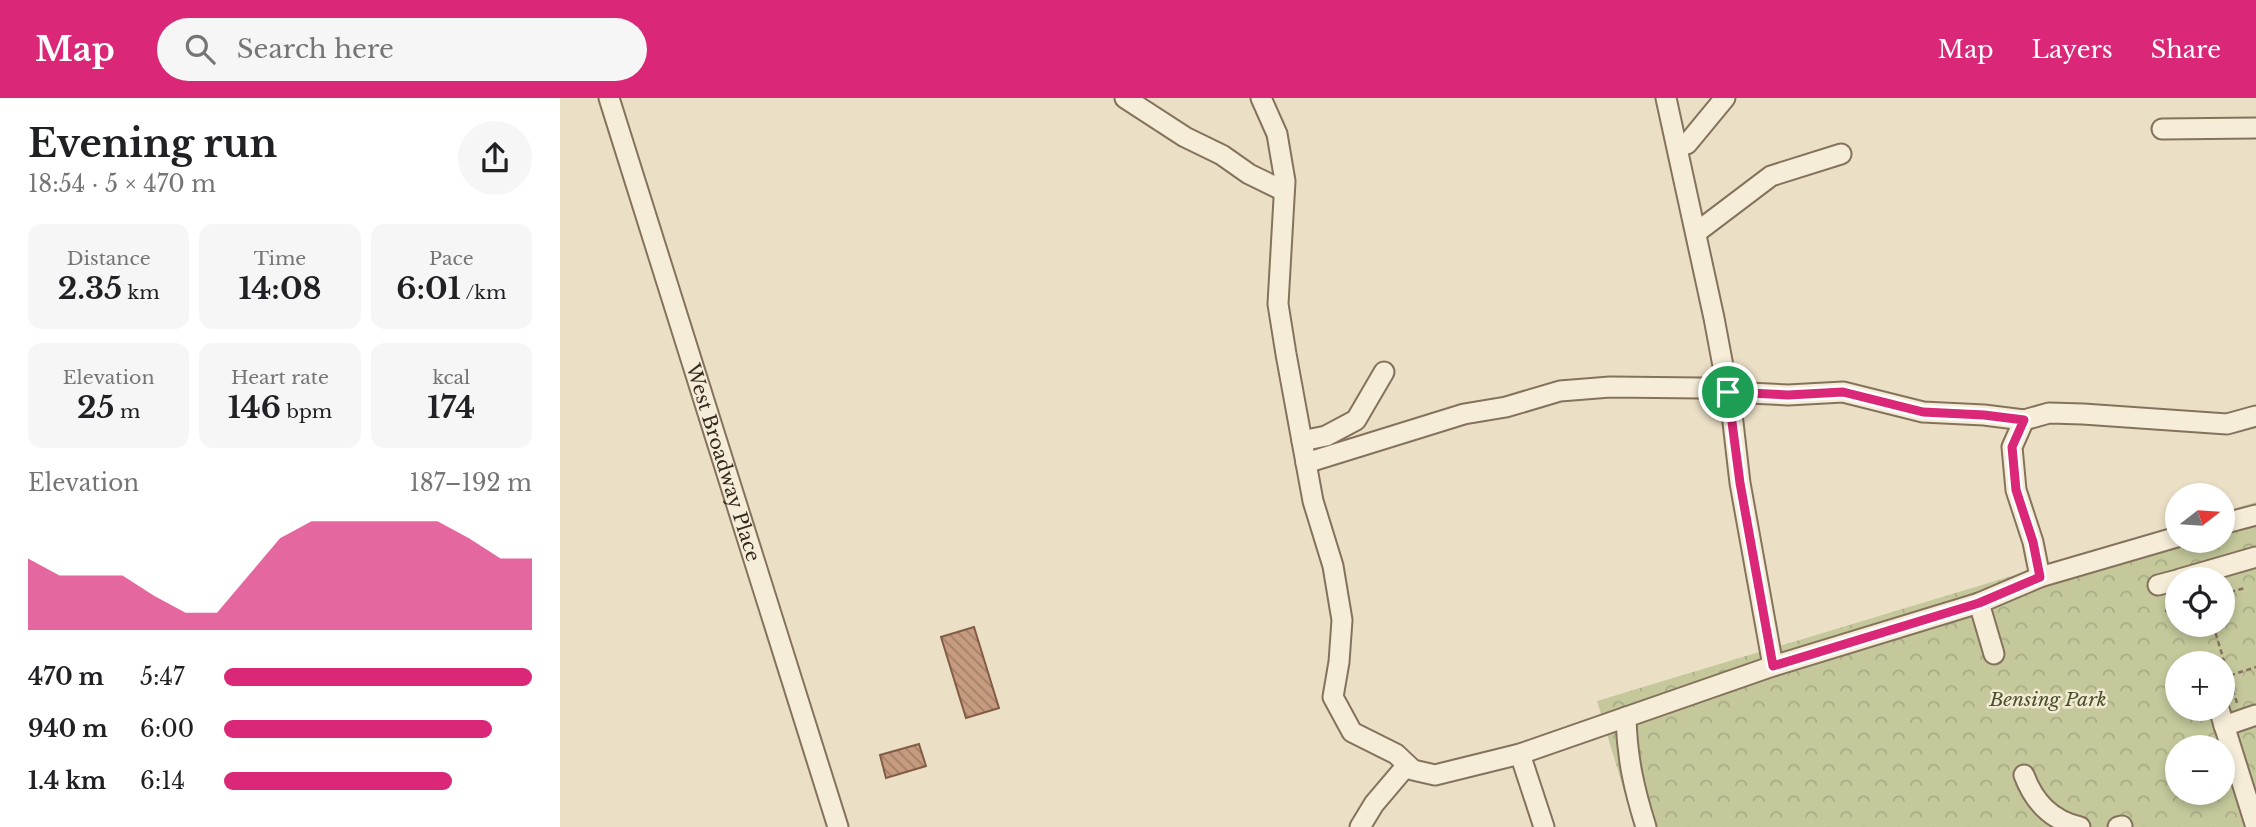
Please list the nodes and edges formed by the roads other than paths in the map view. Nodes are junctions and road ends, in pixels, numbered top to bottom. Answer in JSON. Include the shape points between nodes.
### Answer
{"nodes":[{"id":1,"x":609,"y":98,"type":"edge"},
{"id":2,"x":1125,"y":98,"type":"edge"},
{"id":3,"x":1261,"y":98,"type":"edge"},
{"id":4,"x":1666,"y":98,"type":"edge"},
{"id":5,"x":1725,"y":98,"type":"edge"},
{"id":6,"x":2256,"y":128,"type":"edge"},
{"id":7,"x":2162,"y":130,"type":"dead end"},
{"id":8,"x":1677,"y":146,"type":"junction"},
{"id":9,"x":1841,"y":154,"type":"dead end"},
{"id":10,"x":1284,"y":191,"type":"junction"},
{"id":11,"x":1697,"y":232,"type":"junction"},
{"id":12,"x":1384,"y":372,"type":"dead end"},
{"id":13,"x":1728,"y":392,"type":"junction"},
{"id":14,"x":2256,"y":416,"type":"edge"},
{"id":15,"x":2024,"y":420,"type":"junction"},
{"id":16,"x":1302,"y":441,"type":"junction"},
{"id":17,"x":1306,"y":463,"type":"junction"},
{"id":18,"x":2256,"y":514,"type":"edge"},
{"id":19,"x":2235,"y":520,"type":"edge"},
{"id":20,"x":2165,"y":541,"type":"edge"},
{"id":21,"x":2256,"y":557,"type":"edge"},
{"id":22,"x":2222,"y":567,"type":"edge"},
{"id":23,"x":2040,"y":577,"type":"junction"},
{"id":24,"x":2165,"y":583,"type":"edge"},
{"id":25,"x":2158,"y":585,"type":"dead end"},
{"id":26,"x":1979,"y":603,"type":"junction"},
{"id":27,"x":1993,"y":654,"type":"dead end"},
{"id":28,"x":1773,"y":666,"type":"junction"},
{"id":29,"x":2235,"y":713,"type":"edge"},
{"id":30,"x":2256,"y":716,"type":"edge"},
{"id":31,"x":1626,"y":717,"type":"junction"},
{"id":32,"x":2229,"y":721,"type":"edge"},
{"id":33,"x":1520,"y":754,"type":"junction"},
{"id":34,"x":1407,"y":765,"type":"junction"},
{"id":35,"x":2024,"y":775,"type":"dead end"},
{"id":36,"x":838,"y":827,"type":"edge"},
{"id":37,"x":1360,"y":827,"type":"edge"},
{"id":38,"x":1544,"y":827,"type":"edge"},
{"id":39,"x":1646,"y":827,"type":"edge"},
{"id":40,"x":2080,"y":827,"type":"edge"},
{"id":41,"x":2256,"y":827,"type":"edge"}],
"edges":[{"from":1,"to":36,"type":"street","name":"West Broadway Place"},
{"from":2,"to":10,"type":"street"},
{"from":3,"to":10,"type":"street","via":[[1277,134]]},
{"from":4,"to":8,"type":"street"},
{"from":5,"to":8,"type":"street","via":[[1687,144]]},
{"from":6,"to":7,"type":"street"},
{"from":8,"to":11,"type":"street"},
{"from":9,"to":11,"type":"street","via":[[1771,176]]},
{"from":10,"to":16,"type":"street","via":[[1278,304]]},
{"from":11,"to":13,"type":"street"},
{"from":12,"to":16,"type":"street","via":[[1356,419],[1326,436]]},
{"from":13,"to":15,"type":"street","via":[[1843,392],[1923,412]]},
{"from":13,"to":17,"type":"street","via":[[1610,387],[1560,391],[1464,414]]},
{"from":13,"to":28,"type":"street"},
{"from":14,"to":15,"type":"street","via":[[2227,424],[2049,413]]},
{"from":15,"to":23,"type":"street","via":[[2012,447],[2016,490]]},
{"from":16,"to":17,"type":"street"},
{"from":17,"to":34,"type":"street","via":[[1342,620],[1333,698],[1352,732],[1396,754]]},
{"from":18,"to":19,"type":"street"},
{"from":20,"to":23,"type":"street"},
{"from":21,"to":22,"type":"street"},
{"from":23,"to":26,"type":"street"},
{"from":24,"to":25,"type":"street"},
{"from":26,"to":27,"type":"street"},
{"from":26,"to":28,"type":"street"},
{"from":28,"to":31,"type":"street"},
{"from":29,"to":30,"type":"street"},
{"from":31,"to":33,"type":"street"},
{"from":31,"to":39,"type":"street","via":[[1631,775]]},
{"from":32,"to":41,"type":"street"},
{"from":33,"to":34,"type":"street","via":[[1436,775]]},
{"from":33,"to":38,"type":"street"},
{"from":34,"to":37,"type":"street"},
{"from":35,"to":40,"type":"street","via":[[2046,811]]}]}
